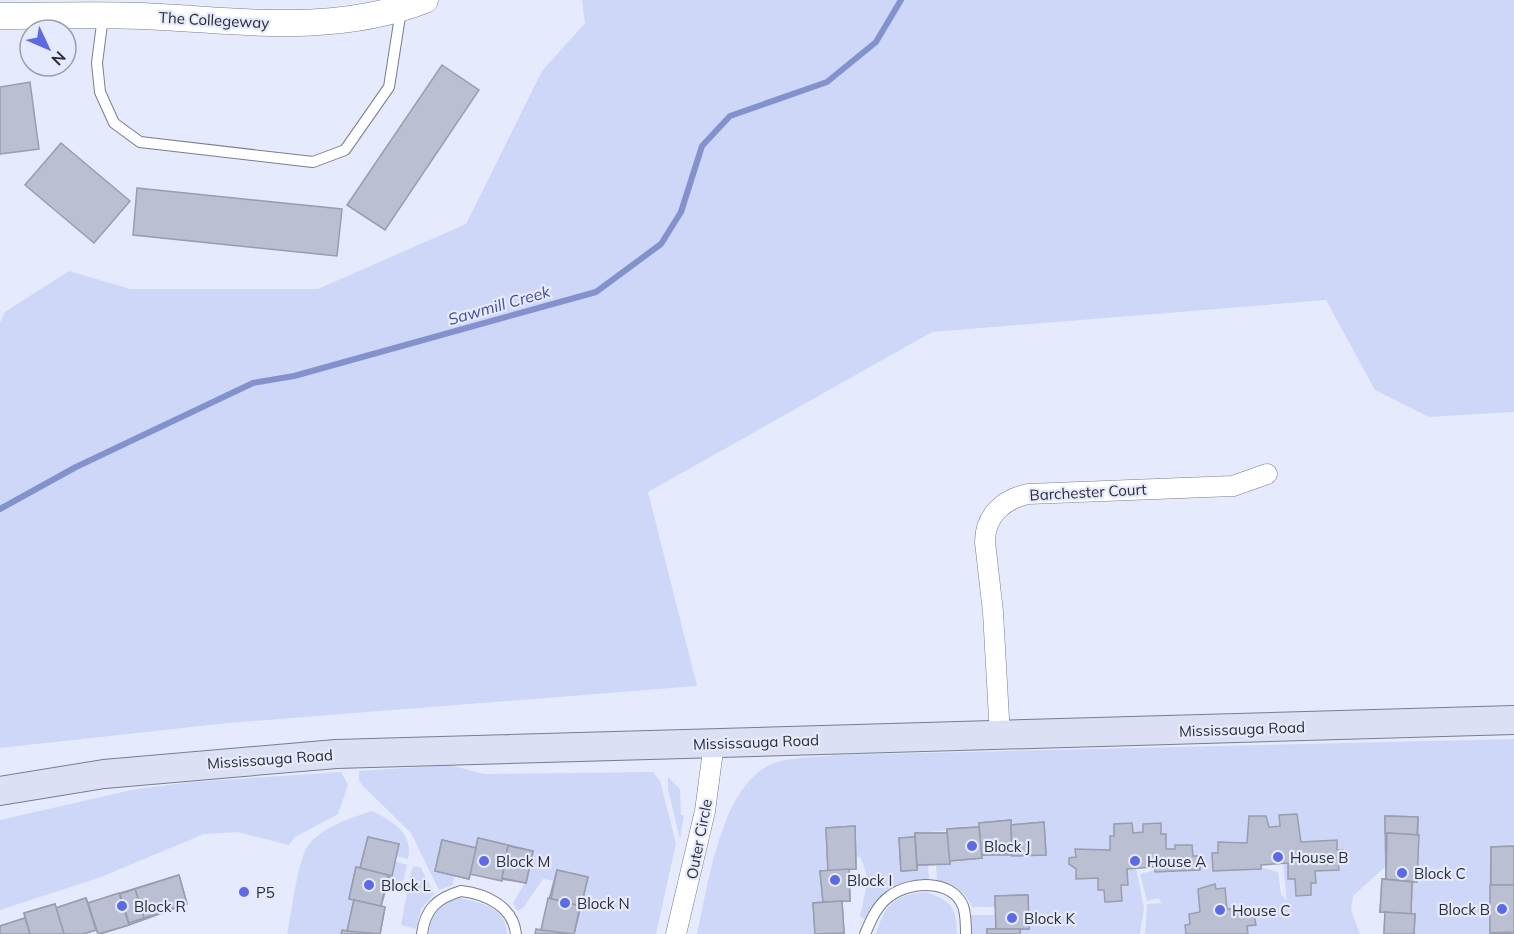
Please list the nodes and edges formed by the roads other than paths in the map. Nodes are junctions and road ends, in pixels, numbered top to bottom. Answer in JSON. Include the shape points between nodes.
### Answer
{"nodes":[{"id":1,"x":425,"y":0,"type":"edge"},
{"id":2,"x":103,"y":8,"type":"edge"},
{"id":3,"x":401,"y":10,"type":"junction"},
{"id":4,"x":0,"y":16,"type":"edge"},
{"id":5,"x":1268,"y":474,"type":"dead end"},
{"id":6,"x":1514,"y":720,"type":"edge"},
{"id":7,"x":1000,"y":736,"type":"junction"},
{"id":8,"x":714,"y":742,"type":"junction"},
{"id":9,"x":0,"y":790,"type":"edge"},
{"id":10,"x":422,"y":934,"type":"edge"},
{"id":11,"x":516,"y":934,"type":"edge"},
{"id":12,"x":676,"y":934,"type":"edge"},
{"id":13,"x":865,"y":934,"type":"edge"},
{"id":14,"x":966,"y":934,"type":"edge"}],
"edges":[{"from":1,"to":3,"type":"street","name":"The Collegeway"},
{"from":2,"to":3,"type":"street","name":"The Collegeway","via":[[300,24],[346,22]]},
{"from":2,"to":3,"type":"lane","via":[[97,63],[100,92],[114,123],[140,142],[314,162],[345,150],[389,87]]},
{"from":2,"to":4,"type":"street","name":"The Collegeway"},
{"from":5,"to":7,"type":"street","name":"Barchester Court","via":[[1233,486],[1028,494],[995,511],[985,542]]},
{"from":6,"to":7,"type":"main road","name":"Mississauga Road"},
{"from":7,"to":8,"type":"main road","name":"Mississauga Road"},
{"from":8,"to":9,"type":"main road","name":"Mississauga Road","via":[[324,754],[104,774]]},
{"from":8,"to":12,"type":"street","name":"Outer Circle","via":[[705,811]]},
{"from":10,"to":11,"type":"lane","via":[[424,921],[437,901],[460,891],[500,904],[513,920]]},
{"from":13,"to":14,"type":"lane","via":[[873,914],[890,896],[908,887],[931,885],[957,896],[964,907]]}]}
